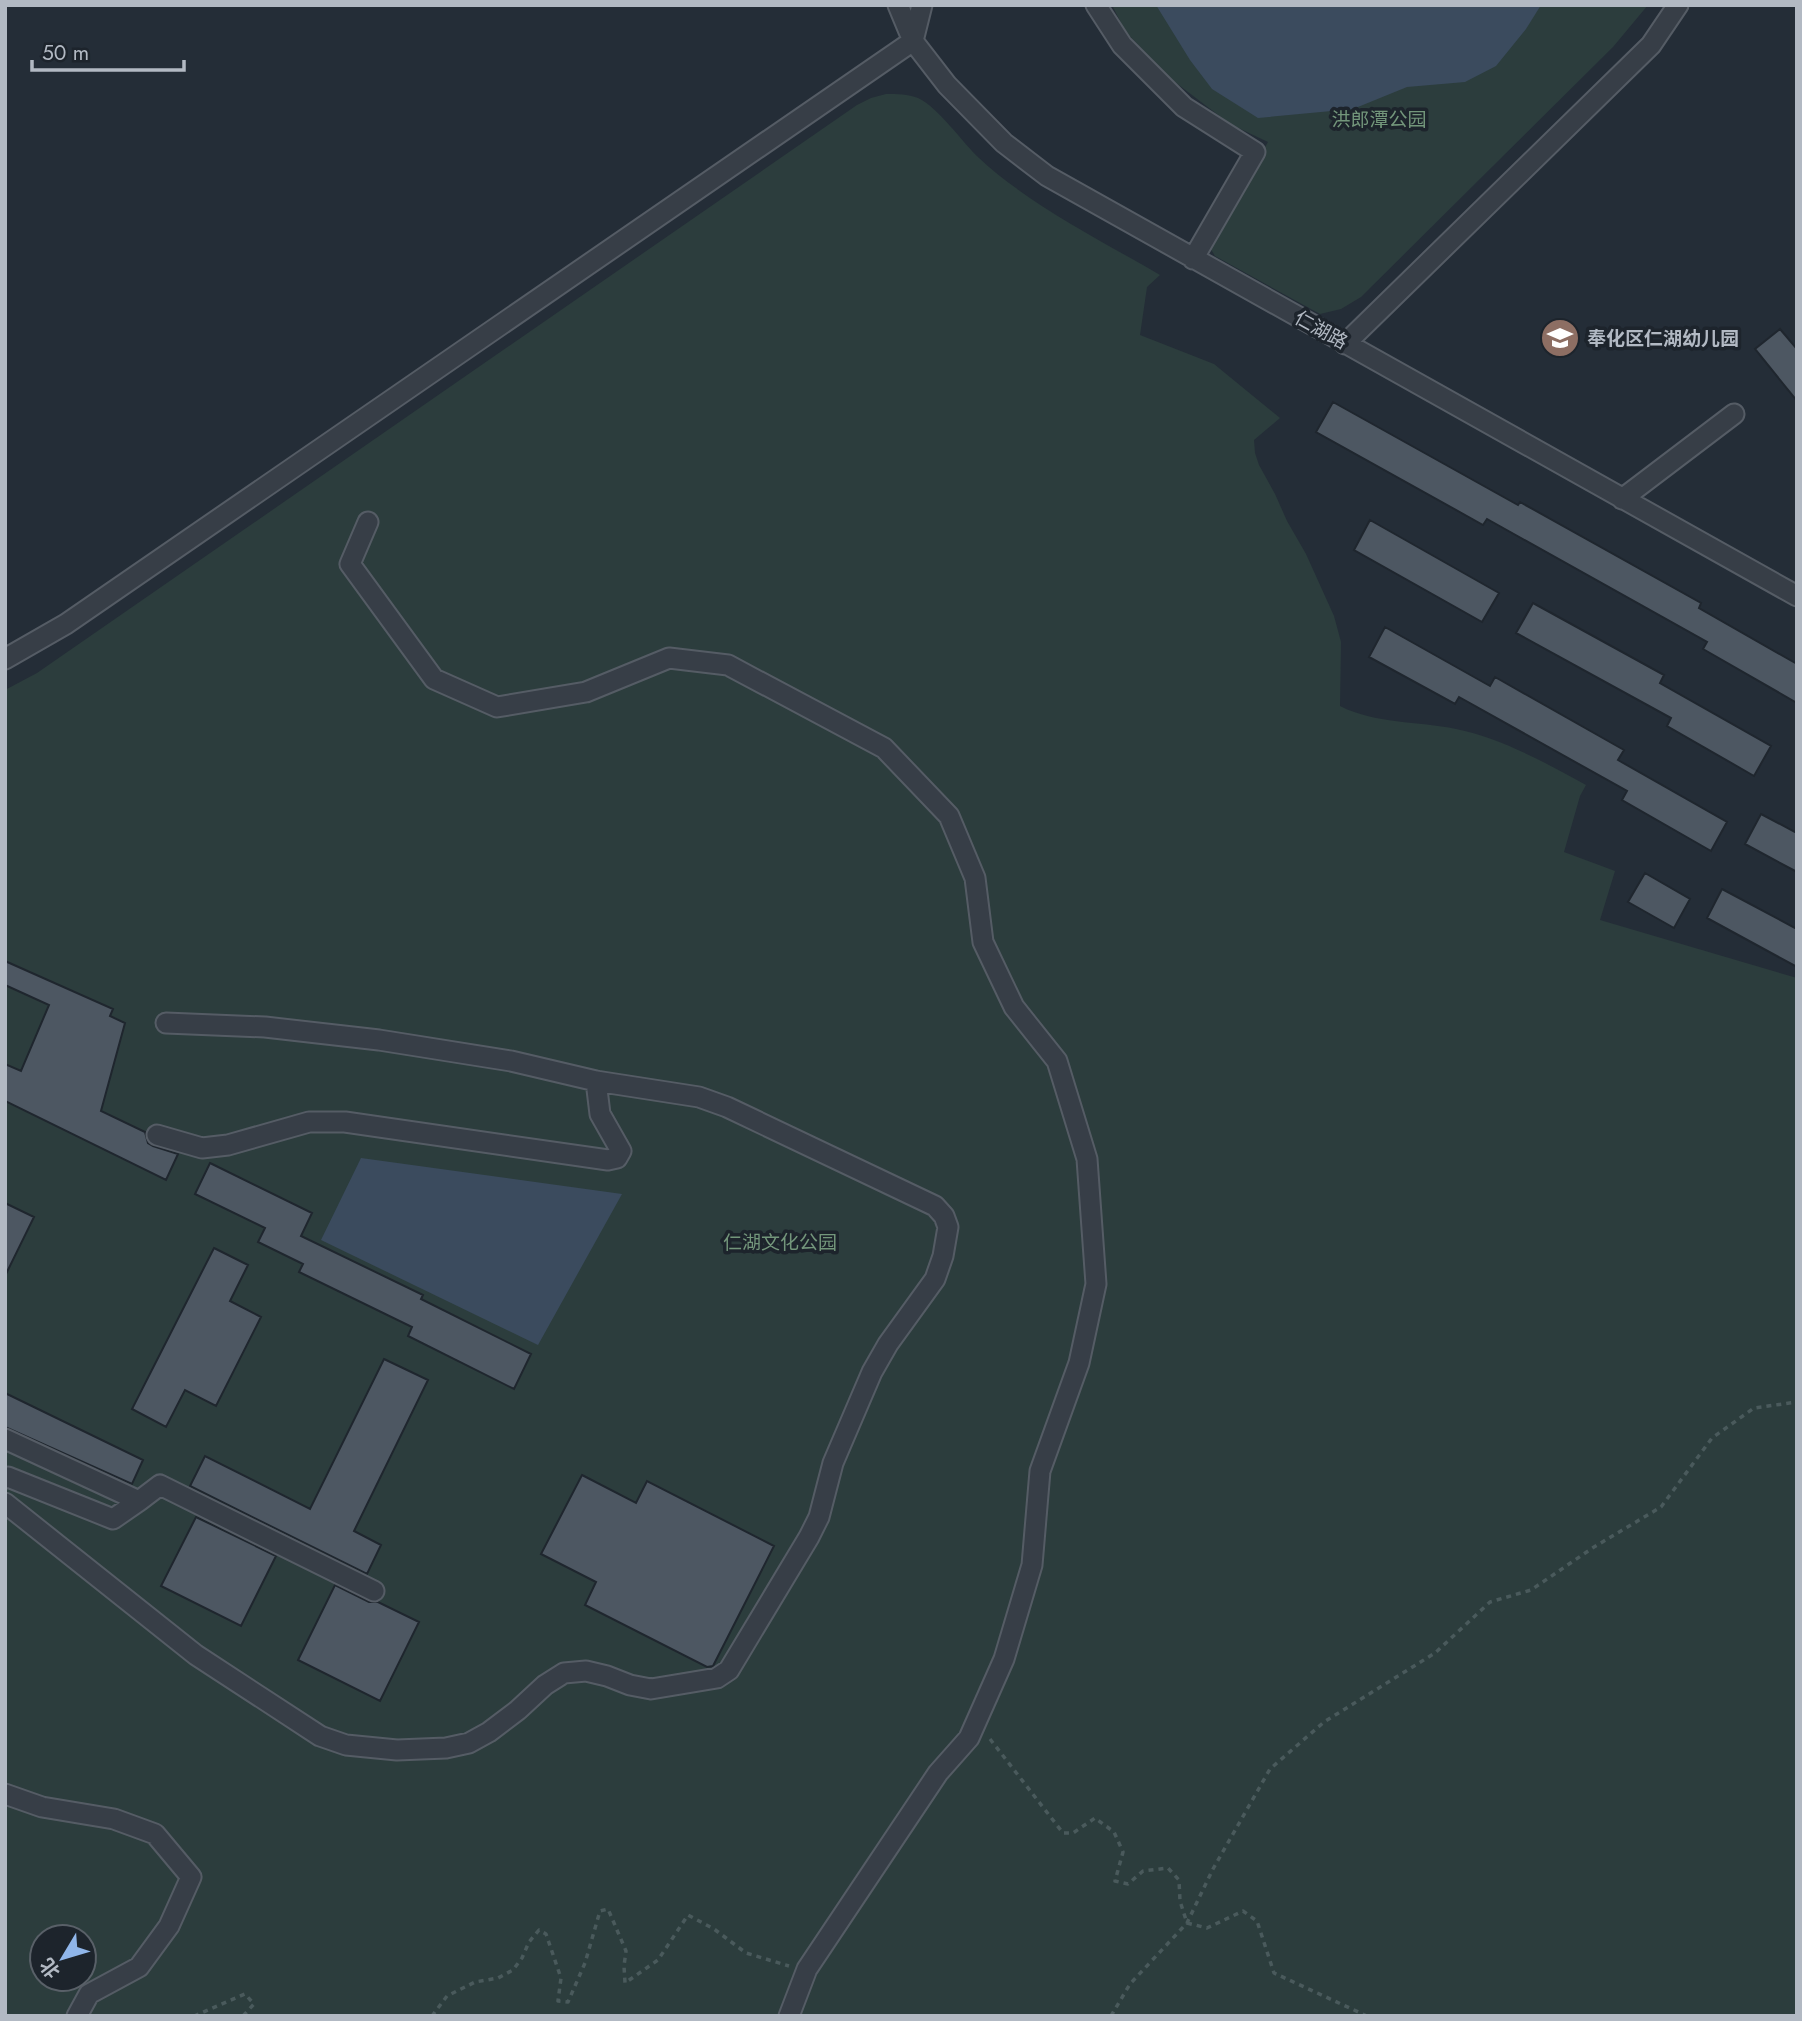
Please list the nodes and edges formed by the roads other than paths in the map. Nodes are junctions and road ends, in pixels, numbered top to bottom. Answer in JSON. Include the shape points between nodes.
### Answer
{"nodes":[{"id":1,"x":898,"y":5,"type":"edge"},
{"id":2,"x":922,"y":5,"type":"edge"},
{"id":3,"x":1096,"y":5,"type":"edge"},
{"id":4,"x":1678,"y":5,"type":"edge"},
{"id":5,"x":913,"y":41,"type":"junction"},
{"id":6,"x":1193,"y":259,"type":"junction"},
{"id":7,"x":1345,"y":344,"type":"junction"},
{"id":8,"x":1734,"y":414,"type":"dead end"},
{"id":9,"x":1622,"y":499,"type":"junction"},
{"id":10,"x":368,"y":522,"type":"dead end"},
{"id":11,"x":1797,"y":596,"type":"edge"},
{"id":12,"x":5,"y":659,"type":"edge"},
{"id":13,"x":166,"y":1023,"type":"dead end"},
{"id":14,"x":596,"y":1081,"type":"junction"},
{"id":15,"x":157,"y":1135,"type":"dead end"},
{"id":16,"x":5,"y":1439,"type":"edge"},
{"id":17,"x":5,"y":1478,"type":"edge"},
{"id":18,"x":139,"y":1502,"type":"junction"},
{"id":19,"x":5,"y":1503,"type":"edge"},
{"id":20,"x":374,"y":1591,"type":"dead end"},
{"id":21,"x":5,"y":1794,"type":"edge"},
{"id":22,"x":77,"y":2016,"type":"edge"},
{"id":23,"x":789,"y":2016,"type":"edge"}],
"edges":[{"from":1,"to":5,"type":"street","name":"仁湖路"},
{"from":2,"to":5,"type":"street"},
{"from":3,"to":6,"type":"street","via":[[1122,45],[1184,107],[1255,152]]},
{"from":4,"to":7,"type":"street","via":[[1651,45]]},
{"from":5,"to":6,"type":"street","name":"仁湖路","via":[[947,85],[1004,143],[1070,190]]},
{"from":5,"to":12,"type":"street","via":[[66,624]]},
{"from":6,"to":7,"type":"street","name":"仁湖路"},
{"from":7,"to":9,"type":"street","name":"仁湖路"},
{"from":8,"to":9,"type":"street"},
{"from":9,"to":11,"type":"street","name":"仁湖路"},
{"from":10,"to":23,"type":"street","via":[[349,564],[434,679],[497,707],[586,692],[669,658],[729,665],[884,748],[949,816],[975,878],[983,943],[1014,1007],[1057,1061],[1087,1159],[1096,1284],[1080,1363],[1040,1471],[1031,1565],[1004,1659],[969,1738],[938,1773],[807,1969]]},
{"from":13,"to":14,"type":"street","via":[[265,1027],[379,1040],[511,1061]]},
{"from":14,"to":15,"type":"street","via":[[600,1114],[621,1151],[608,1160],[345,1122],[309,1122],[202,1148]]},
{"from":14,"to":19,"type":"street","via":[[699,1097],[727,1107],[934,1206],[948,1227],[935,1279],[872,1371],[834,1463],[819,1517],[729,1670],[717,1678],[652,1689],[586,1671],[564,1673],[469,1743],[397,1750],[346,1745],[320,1736],[196,1655]]},
{"from":16,"to":18,"type":"street"},
{"from":17,"to":18,"type":"street","via":[[113,1519]]},
{"from":18,"to":20,"type":"street","via":[[160,1485]]},
{"from":21,"to":22,"type":"street","via":[[42,1807],[114,1819],[155,1834],[191,1877],[169,1926],[139,1967],[89,1994]]}]}
